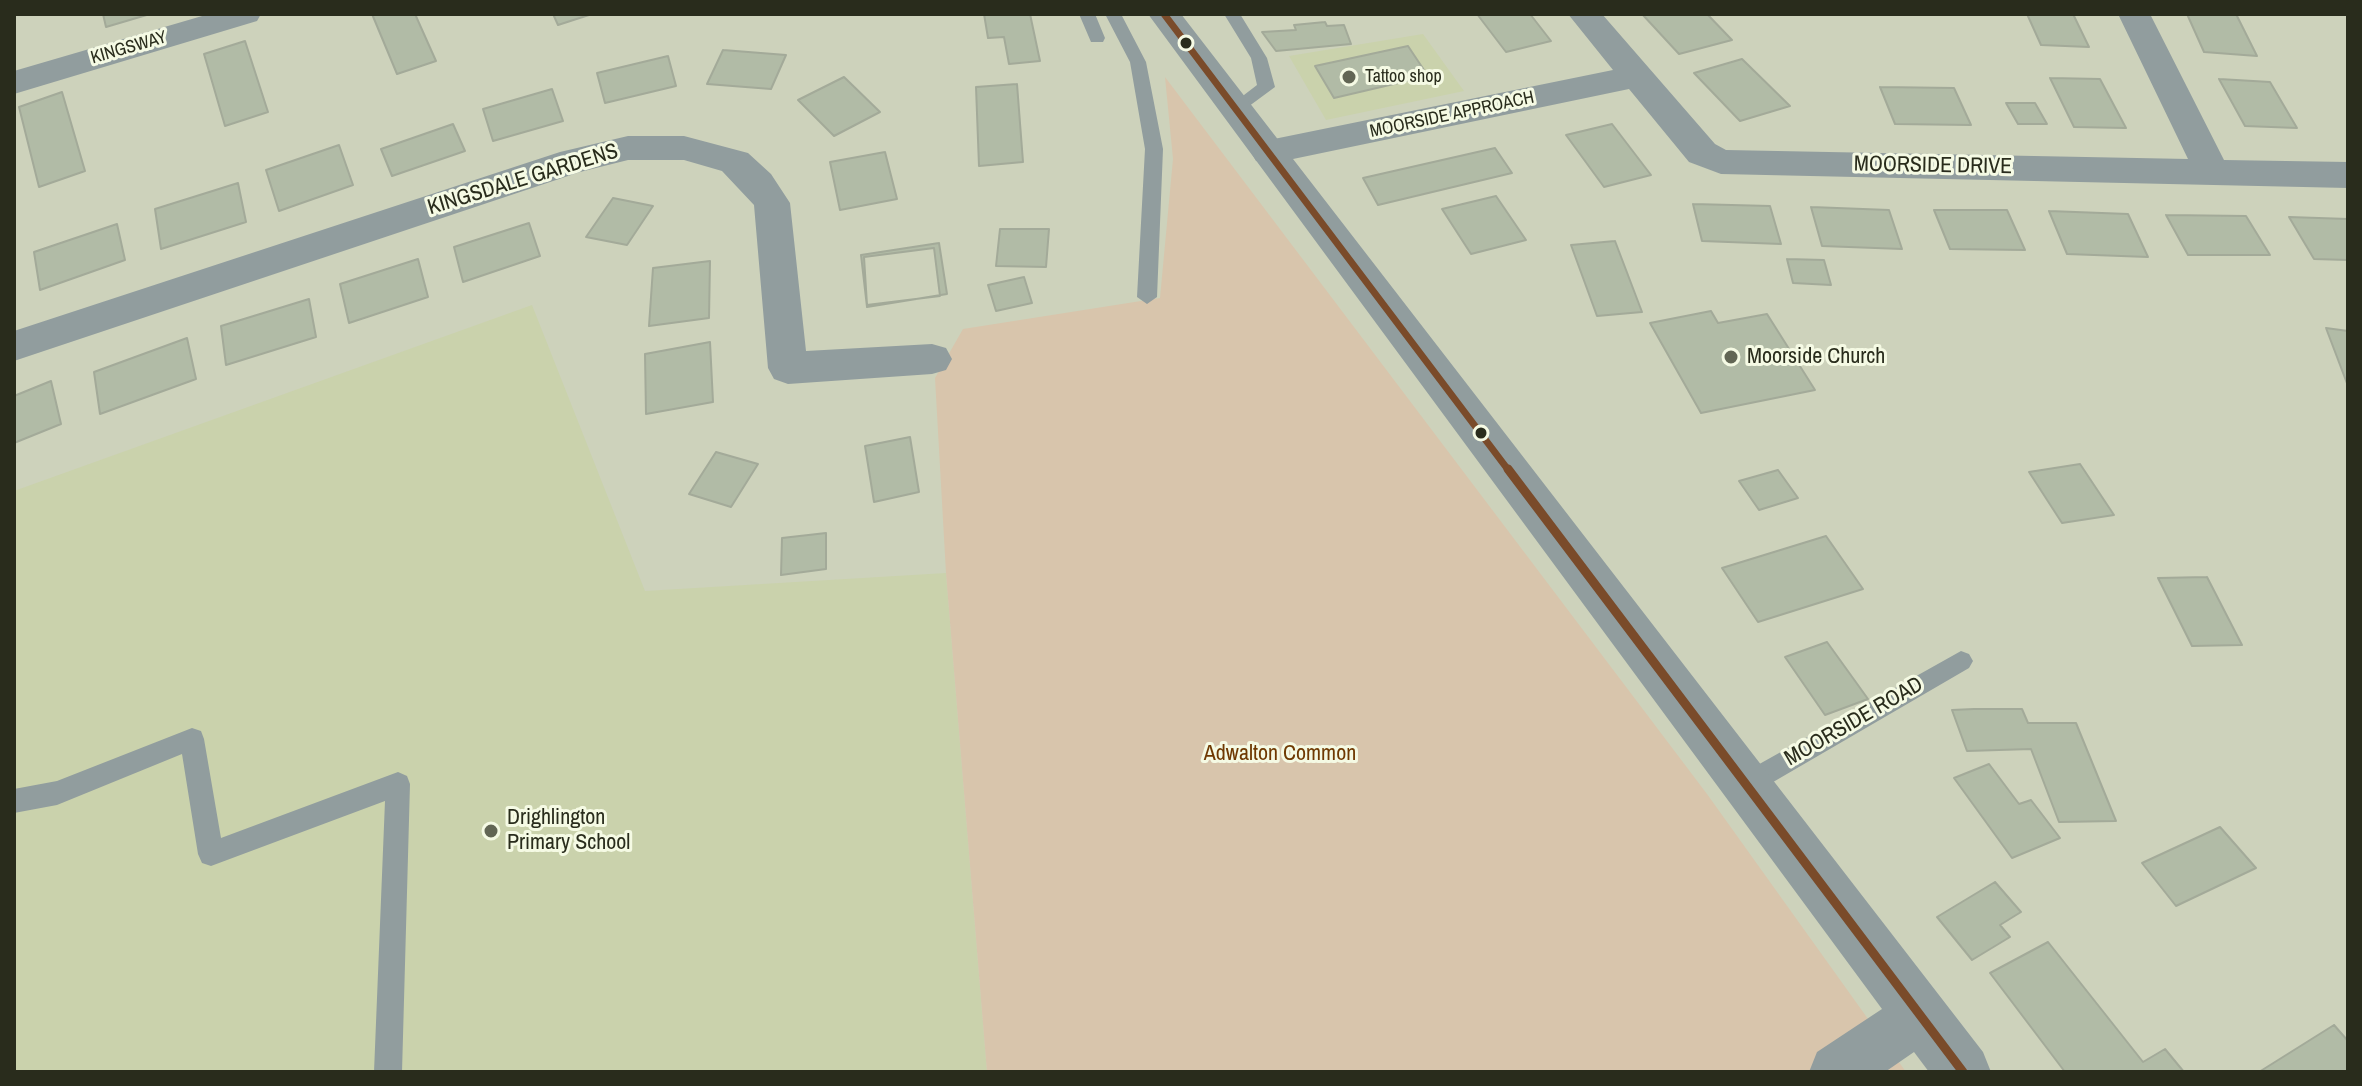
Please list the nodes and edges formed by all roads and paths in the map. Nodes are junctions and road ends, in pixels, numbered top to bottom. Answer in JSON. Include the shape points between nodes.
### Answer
{"nodes":[{"id":1,"x":245,"y":14,"type":"edge"},
{"id":2,"x":1087,"y":14,"type":"edge"},
{"id":3,"x":1113,"y":14,"type":"edge"},
{"id":4,"x":1164,"y":14,"type":"edge"},
{"id":5,"x":1232,"y":14,"type":"edge"},
{"id":6,"x":1584,"y":14,"type":"edge"},
{"id":7,"x":2134,"y":14,"type":"edge"},
{"id":8,"x":1097,"y":38,"type":"dead end"},
{"id":9,"x":1635,"y":77,"type":"junction"},
{"id":10,"x":14,"y":83,"type":"edge"},
{"id":11,"x":1237,"y":109,"type":"junction"},
{"id":12,"x":1269,"y":152,"type":"junction"},
{"id":13,"x":2212,"y":171,"type":"junction"},
{"id":14,"x":2348,"y":175,"type":"edge"},
{"id":15,"x":1147,"y":297,"type":"dead end"},
{"id":16,"x":14,"y":346,"type":"edge"},
{"id":17,"x":932,"y":359,"type":"dead end"},
{"id":18,"x":1961,"y":661,"type":"dead end"},
{"id":19,"x":1747,"y":784,"type":"junction"},
{"id":20,"x":14,"y":801,"type":"edge"},
{"id":21,"x":1920,"y":1016,"type":"junction"},
{"id":22,"x":388,"y":1072,"type":"edge"},
{"id":23,"x":1837,"y":1072,"type":"edge"},
{"id":24,"x":1963,"y":1072,"type":"edge"}],
"edges":[{"from":1,"to":10,"type":"street","name":"KINGSWAY"},
{"from":2,"to":8,"type":"lane"},
{"from":3,"to":15,"type":"lane","via":[[1138,62],[1154,149]]},
{"from":4,"to":11,"type":"street"},
{"from":5,"to":11,"type":"lane","via":[[1259,58],[1266,87]]},
{"from":6,"to":9,"type":"street","name":"MOORSIDE DRIVE"},
{"from":7,"to":13,"type":"street"},
{"from":9,"to":12,"type":"street","name":"MOORSIDE APPROACH"},
{"from":9,"to":13,"type":"street","name":"MOORSIDE DRIVE","via":[[1702,153],[1721,162]]},
{"from":11,"to":12,"type":"street"},
{"from":12,"to":19,"type":"street"},
{"from":13,"to":14,"type":"street","name":"MOORSIDE DRIVE"},
{"from":16,"to":17,"type":"street","name":"KINGSDALE GARDENS","via":[[573,161],[628,148],[684,148],[735,162],[772,203],[788,368]]},
{"from":18,"to":19,"type":"lane","name":"MOORSIDE ROAD"},
{"from":19,"to":21,"type":"street"},
{"from":20,"to":22,"type":"lane","via":[[57,793],[192,739],[211,854],[398,784]]},
{"from":21,"to":23,"type":"street"},
{"from":21,"to":24,"type":"street"}]}
